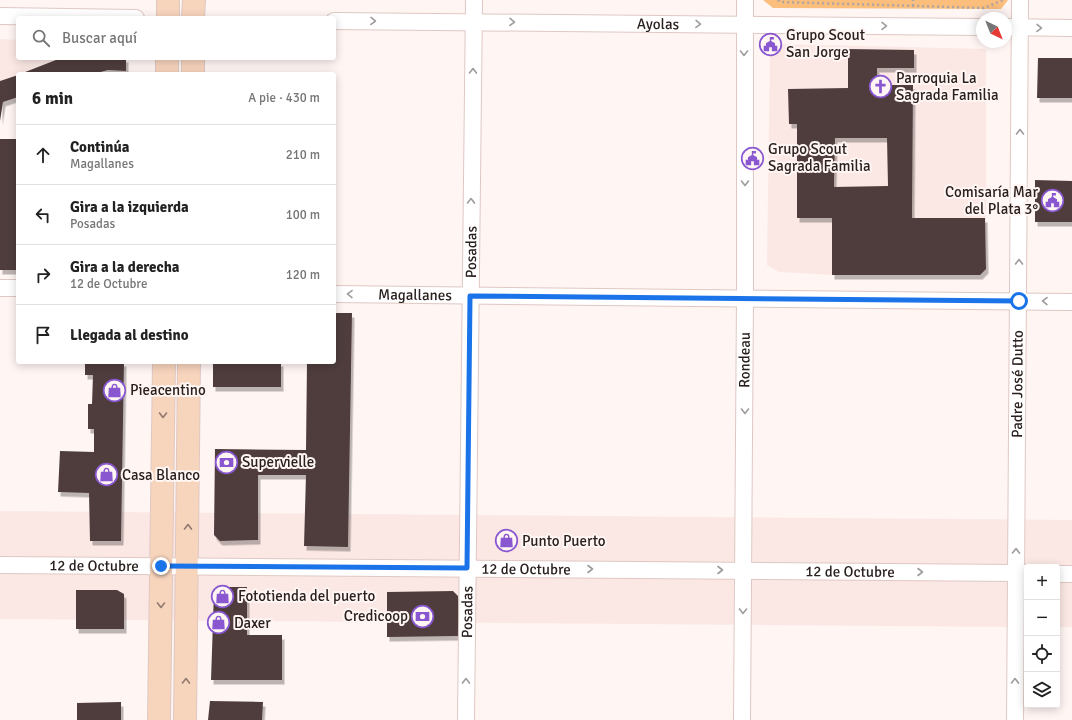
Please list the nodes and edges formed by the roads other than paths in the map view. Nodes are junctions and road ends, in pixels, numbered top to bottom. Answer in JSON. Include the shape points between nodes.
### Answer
{"nodes":[{"id":1,"x":168,"y":0,"type":"edge"},
{"id":2,"x":194,"y":0,"type":"edge"},
{"id":3,"x":474,"y":0,"type":"edge"},
{"id":4,"x":745,"y":0,"type":"edge"},
{"id":5,"x":1020,"y":0,"type":"edge"},
{"id":6,"x":0,"y":16,"type":"edge"},
{"id":7,"x":16,"y":16,"type":"edge"},
{"id":8,"x":168,"y":16,"type":"edge"},
{"id":9,"x":194,"y":16,"type":"edge"},
{"id":10,"x":336,"y":21,"type":"edge"},
{"id":11,"x":473,"y":22,"type":"junction"},
{"id":12,"x":744,"y":25,"type":"junction"},
{"id":13,"x":976,"y":27,"type":"edge"},
{"id":14,"x":1013,"y":27,"type":"edge"},
{"id":15,"x":1072,"y":28,"type":"edge"},
{"id":16,"x":167,"y":60,"type":"edge"},
{"id":17,"x":193,"y":60,"type":"edge"},
{"id":18,"x":167,"y":72,"type":"edge"},
{"id":19,"x":193,"y":72,"type":"edge"},
{"id":20,"x":0,"y":288,"type":"edge"},
{"id":21,"x":16,"y":288,"type":"edge"},
{"id":22,"x":336,"y":294,"type":"edge"},
{"id":23,"x":470,"y":296,"type":"junction"},
{"id":24,"x":745,"y":298,"type":"junction"},
{"id":25,"x":1019,"y":301,"type":"junction"},
{"id":26,"x":1072,"y":302,"type":"edge"},
{"id":27,"x":164,"y":364,"type":"edge"},
{"id":28,"x":190,"y":364,"type":"edge"},
{"id":29,"x":0,"y":565,"type":"edge"},
{"id":30,"x":161,"y":566,"type":"junction"},
{"id":31,"x":187,"y":566,"type":"junction"},
{"id":32,"x":467,"y":568,"type":"junction"},
{"id":33,"x":744,"y":571,"type":"junction"},
{"id":34,"x":1022,"y":573,"type":"edge"},
{"id":35,"x":1060,"y":574,"type":"edge"},
{"id":36,"x":1072,"y":574,"type":"edge"},
{"id":37,"x":159,"y":720,"type":"edge"},
{"id":38,"x":185,"y":720,"type":"edge"},
{"id":39,"x":466,"y":720,"type":"edge"},
{"id":40,"x":742,"y":720,"type":"edge"},
{"id":41,"x":1014,"y":720,"type":"edge"}],
"edges":[{"from":1,"to":8,"type":"main road"},
{"from":2,"to":9,"type":"main road"},
{"from":3,"to":11,"type":"street","name":"Posadas"},
{"from":4,"to":12,"type":"street","name":"Rondeau"},
{"from":5,"to":14,"type":"street","name":"Padre José Dutto"},
{"from":6,"to":7,"type":"street"},
{"from":10,"to":11,"type":"street","name":"Ayolas","one_way":true},
{"from":11,"to":12,"type":"street","name":"Ayolas","one_way":true},
{"from":23,"to":11,"type":"street","name":"Posadas","one_way":true},
{"from":12,"to":13,"type":"street","name":"Ayolas","one_way":true},
{"from":12,"to":24,"type":"street","name":"Rondeau","one_way":true},
{"from":14,"to":15,"type":"street","one_way":true},
{"from":25,"to":14,"type":"street","name":"Padre José Dutto","one_way":true},
{"from":16,"to":18,"type":"main road"},
{"from":17,"to":19,"type":"main road"},
{"from":20,"to":21,"type":"street"},
{"from":23,"to":22,"type":"street","name":"Magallanes","one_way":true},
{"from":23,"to":24,"type":"street","name":"Magallanes"},
{"from":23,"to":32,"type":"street","name":"Posadas"},
{"from":24,"to":25,"type":"street","name":"Magallanes"},
{"from":24,"to":33,"type":"street","name":"Rondeau","one_way":true},
{"from":26,"to":25,"type":"street","name":"Magallanes","one_way":true},
{"from":34,"to":25,"type":"street","name":"Padre José Dutto","one_way":true},
{"from":27,"to":30,"type":"main road","one_way":true},
{"from":31,"to":28,"type":"main road","one_way":true},
{"from":29,"to":30,"type":"street","name":"12 de Octubre"},
{"from":30,"to":31,"type":"street","name":"12 de Octubre"},
{"from":30,"to":37,"type":"main road","one_way":true},
{"from":31,"to":32,"type":"street","name":"12 de Octubre"},
{"from":38,"to":31,"type":"main road","one_way":true},
{"from":32,"to":33,"type":"street","name":"12 de Octubre","one_way":true},
{"from":39,"to":32,"type":"street","name":"Posadas","one_way":true},
{"from":33,"to":34,"type":"street","name":"12 de Octubre","one_way":true},
{"from":33,"to":40,"type":"street","name":"Rondeau","one_way":true},
{"from":41,"to":34,"type":"street","name":"Padre José Dutto","one_way":true},
{"from":35,"to":36,"type":"street"}]}
